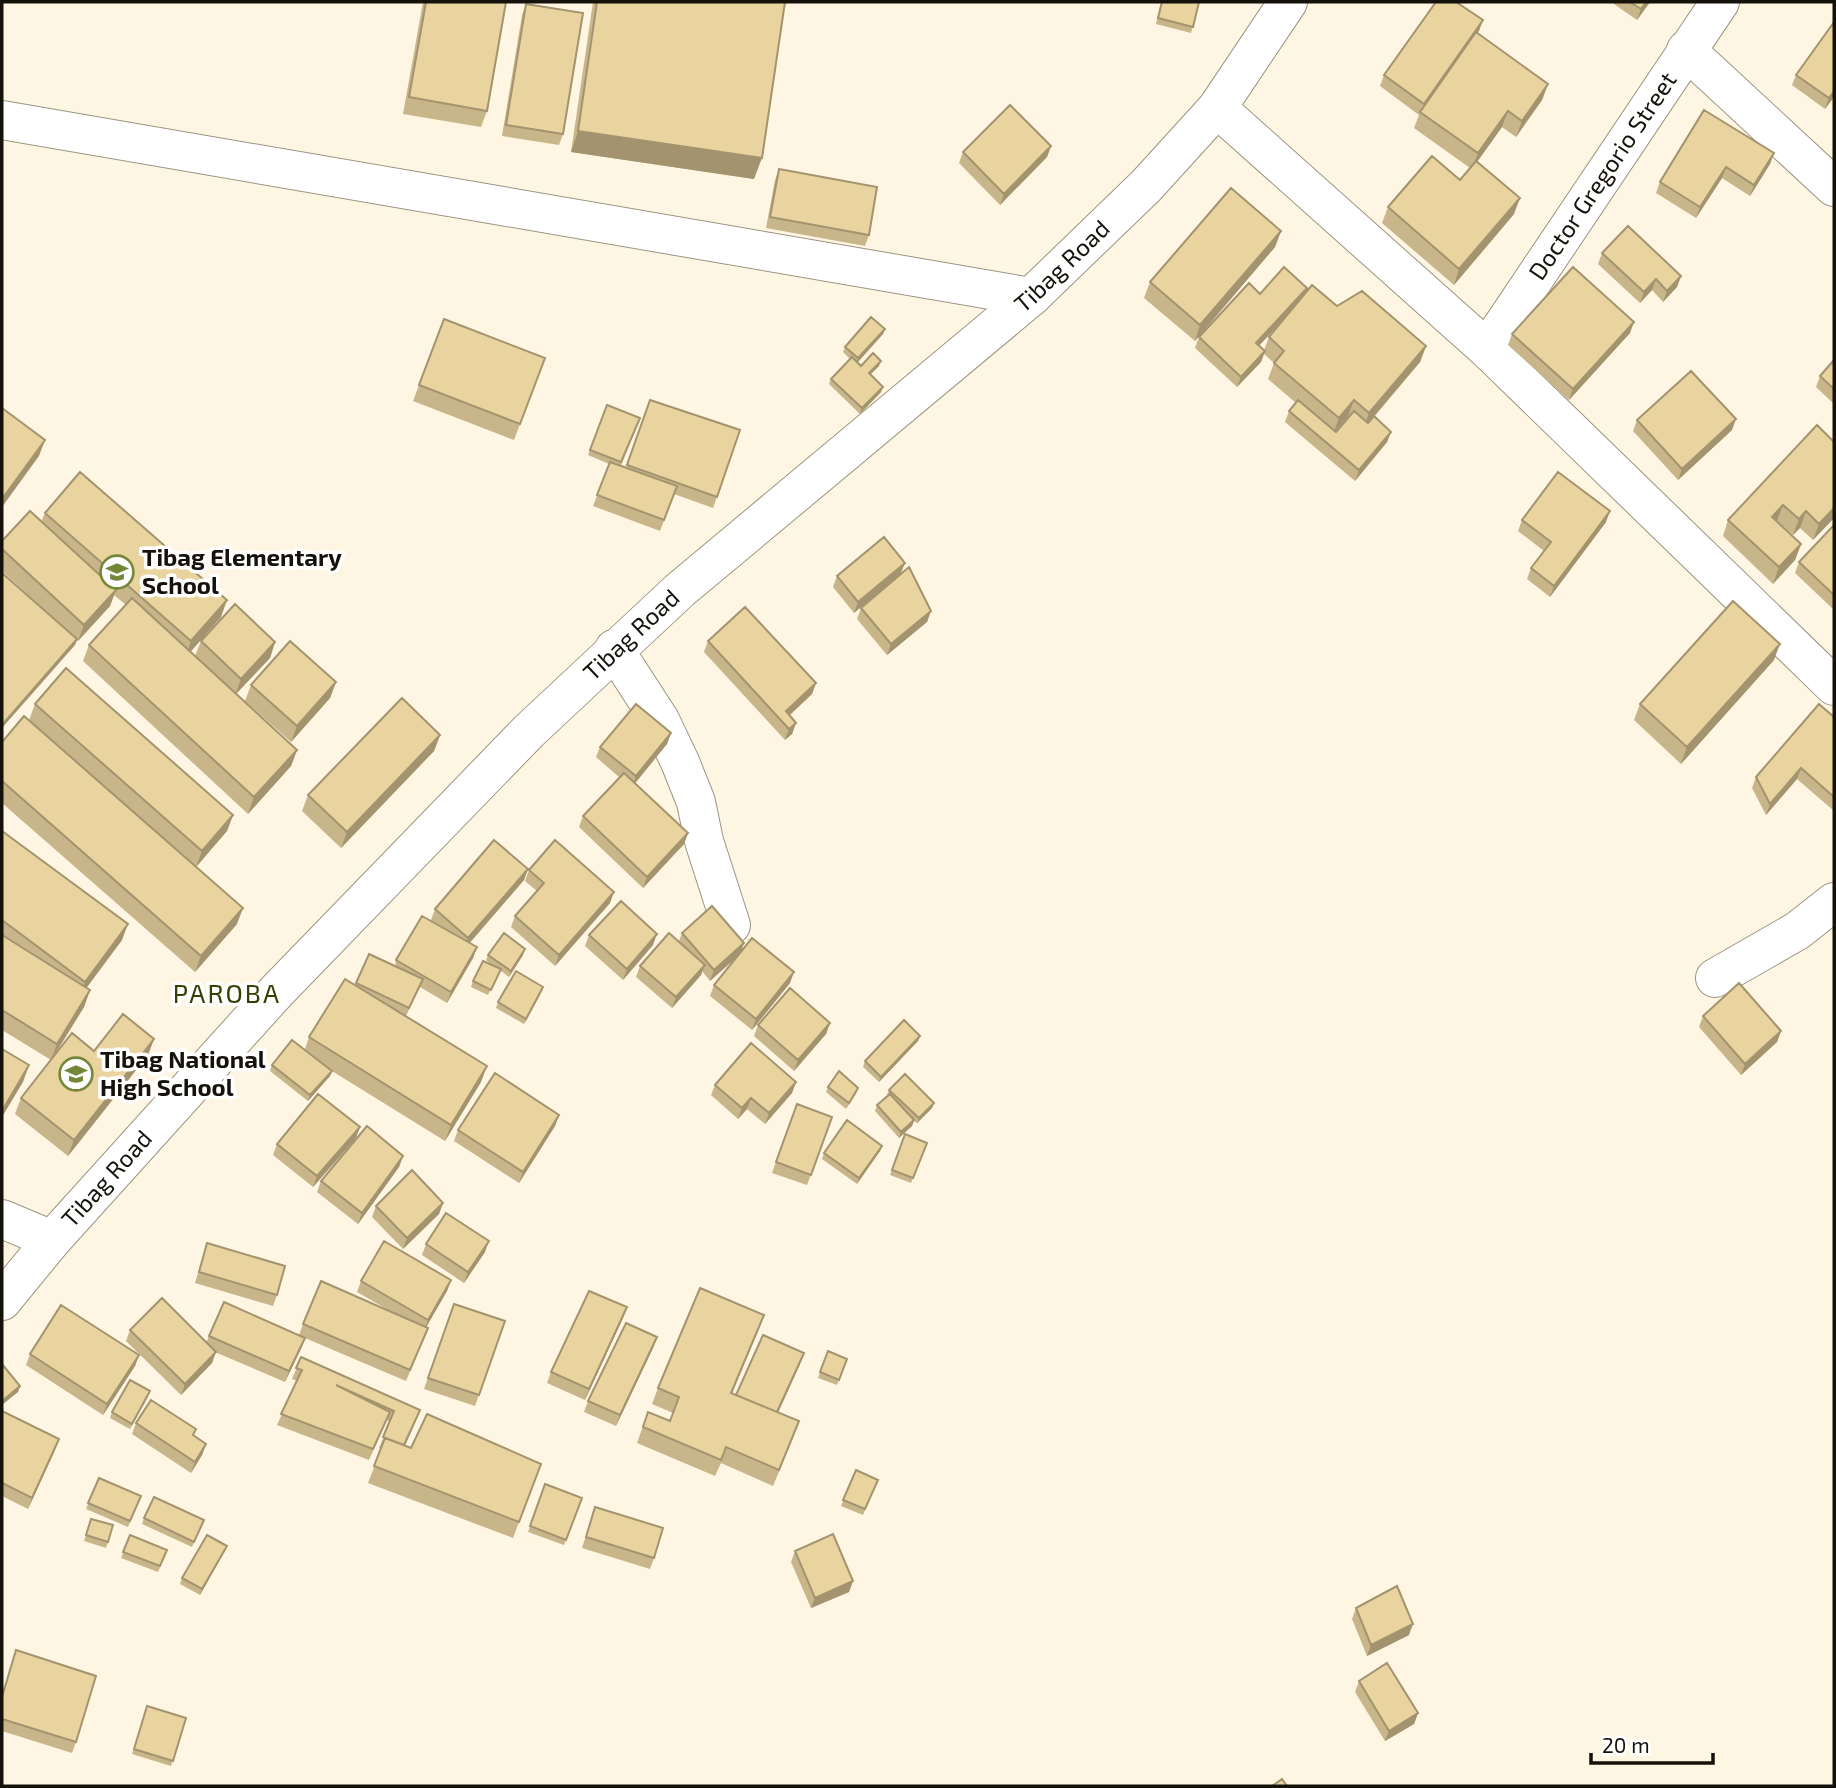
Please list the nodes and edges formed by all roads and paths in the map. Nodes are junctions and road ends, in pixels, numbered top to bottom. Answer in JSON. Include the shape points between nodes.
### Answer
{"nodes":[{"id":1,"x":1288,"y":2,"type":"edge"},
{"id":2,"x":1720,"y":2,"type":"edge"},
{"id":3,"x":1686,"y":50,"type":"junction"},
{"id":4,"x":1217,"y":108,"type":"junction"},
{"id":5,"x":2,"y":120,"type":"edge"},
{"id":6,"x":1834,"y":187,"type":"edge"},
{"id":7,"x":1031,"y":297,"type":"junction"},
{"id":8,"x":1487,"y":349,"type":"junction"},
{"id":9,"x":614,"y":649,"type":"junction"},
{"id":10,"x":1834,"y":686,"type":"edge"},
{"id":11,"x":1834,"y":902,"type":"edge"},
{"id":12,"x":731,"y":925,"type":"edge"},
{"id":13,"x":1715,"y":978,"type":"dead end"},
{"id":14,"x":2,"y":1219,"type":"edge"},
{"id":15,"x":52,"y":1240,"type":"junction"},
{"id":16,"x":2,"y":1301,"type":"edge"}],
"edges":[{"from":1,"to":4,"type":"street","name":"Tibag Road"},
{"from":2,"to":3,"type":"street","name":"Doctor Gregorio Street"},
{"from":3,"to":6,"type":"street"},
{"from":3,"to":8,"type":"street","name":"Doctor Gregorio Street"},
{"from":4,"to":7,"type":"street","name":"Tibag Road","via":[[1146,186]]},
{"from":4,"to":8,"type":"street"},
{"from":5,"to":7,"type":"street"},
{"from":7,"to":9,"type":"street","name":"Tibag Road"},
{"from":8,"to":10,"type":"street"},
{"from":9,"to":12,"type":"street","via":[[660,720],[680,762]]},
{"from":9,"to":15,"type":"street","name":"Tibag Road","via":[[277,991]]},
{"from":11,"to":13,"type":"street","via":[[1797,930]]},
{"from":14,"to":15,"type":"street"},
{"from":15,"to":16,"type":"street","name":"Tibag Road"}]}
